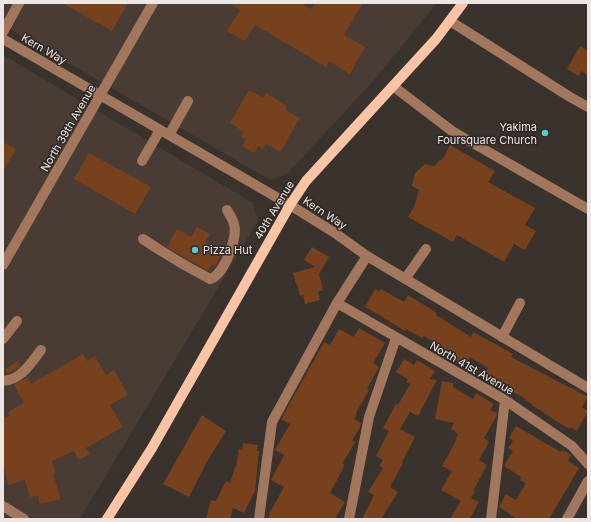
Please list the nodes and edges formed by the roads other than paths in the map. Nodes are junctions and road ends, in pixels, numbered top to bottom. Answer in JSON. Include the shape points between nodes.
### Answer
{"nodes":[{"id":1,"x":19,"y":3,"type":"edge"},
{"id":2,"x":153,"y":3,"type":"edge"},
{"id":3,"x":463,"y":3,"type":"edge"},
{"id":4,"x":450,"y":21,"type":"junction"},
{"id":5,"x":3,"y":32,"type":"edge"},
{"id":6,"x":3,"y":39,"type":"edge"},
{"id":7,"x":393,"y":86,"type":"junction"},
{"id":8,"x":100,"y":95,"type":"junction"},
{"id":9,"x":188,"y":101,"type":"dead end"},
{"id":10,"x":588,"y":107,"type":"edge"},
{"id":11,"x":160,"y":130,"type":"junction"},
{"id":12,"x":169,"y":135,"type":"junction"},
{"id":13,"x":142,"y":161,"type":"dead end"},
{"id":14,"x":290,"y":205,"type":"junction"},
{"id":15,"x":588,"y":208,"type":"edge"},
{"id":16,"x":227,"y":210,"type":"dead end"},
{"id":17,"x":143,"y":239,"type":"dead end"},
{"id":18,"x":426,"y":248,"type":"dead end"},
{"id":19,"x":367,"y":256,"type":"junction"},
{"id":20,"x":3,"y":265,"type":"edge"},
{"id":21,"x":405,"y":279,"type":"junction"},
{"id":22,"x":337,"y":303,"type":"junction"},
{"id":23,"x":520,"y":303,"type":"dead end"},
{"id":24,"x":17,"y":321,"type":"dead end"},
{"id":25,"x":502,"y":337,"type":"junction"},
{"id":26,"x":396,"y":338,"type":"junction"},
{"id":27,"x":3,"y":339,"type":"edge"},
{"id":28,"x":40,"y":350,"type":"dead end"},
{"id":29,"x":3,"y":381,"type":"edge"},
{"id":30,"x":588,"y":388,"type":"edge"},
{"id":31,"x":505,"y":400,"type":"junction"},
{"id":32,"x":588,"y":464,"type":"edge"},
{"id":33,"x":588,"y":481,"type":"edge"},
{"id":34,"x":3,"y":506,"type":"edge"},
{"id":35,"x":24,"y":519,"type":"edge"},
{"id":36,"x":107,"y":519,"type":"edge"},
{"id":37,"x":259,"y":519,"type":"edge"},
{"id":38,"x":349,"y":519,"type":"edge"},
{"id":39,"x":491,"y":519,"type":"edge"},
{"id":40,"x":567,"y":519,"type":"edge"}],
"edges":[{"from":1,"to":5,"type":"street"},
{"from":2,"to":8,"type":"street","name":"North 39th Avenue"},
{"from":3,"to":4,"type":"main road","name":"40th Avenue"},
{"from":4,"to":7,"type":"main road","name":"40th Avenue"},
{"from":4,"to":10,"type":"street"},
{"from":6,"to":8,"type":"street","name":"Kern Way"},
{"from":7,"to":14,"type":"main road","name":"40th Avenue","via":[[306,181]]},
{"from":7,"to":15,"type":"street","via":[[452,131]]},
{"from":8,"to":11,"type":"street","name":"Kern Way"},
{"from":8,"to":20,"type":"street","name":"North 39th Avenue"},
{"from":9,"to":12,"type":"street"},
{"from":11,"to":12,"type":"street","name":"Kern Way"},
{"from":11,"to":13,"type":"street"},
{"from":12,"to":14,"type":"street","name":"Kern Way"},
{"from":14,"to":19,"type":"street","name":"Kern Way"},
{"from":14,"to":36,"type":"main road","name":"40th Avenue","via":[[152,448]]},
{"from":16,"to":17,"type":"street","via":[[235,224],[233,244],[227,261],[214,278],[210,279],[167,256]]},
{"from":18,"to":21,"type":"street"},
{"from":19,"to":21,"type":"street","name":"Kern Way"},
{"from":19,"to":22,"type":"street"},
{"from":21,"to":25,"type":"street","name":"Kern Way"},
{"from":22,"to":26,"type":"street","name":"North 41st Avenue"},
{"from":22,"to":37,"type":"street","via":[[272,422]]},
{"from":23,"to":25,"type":"street"},
{"from":24,"to":27,"type":"street"},
{"from":25,"to":30,"type":"street","name":"Kern Way"},
{"from":26,"to":31,"type":"street","name":"North 41st Avenue"},
{"from":26,"to":38,"type":"street","via":[[369,417]]},
{"from":28,"to":29,"type":"street","via":[[29,366],[16,377]]},
{"from":31,"to":32,"type":"street","name":"North 41st Avenue","via":[[572,446]]},
{"from":31,"to":39,"type":"street"},
{"from":33,"to":40,"type":"street"},
{"from":34,"to":35,"type":"street"}]}
